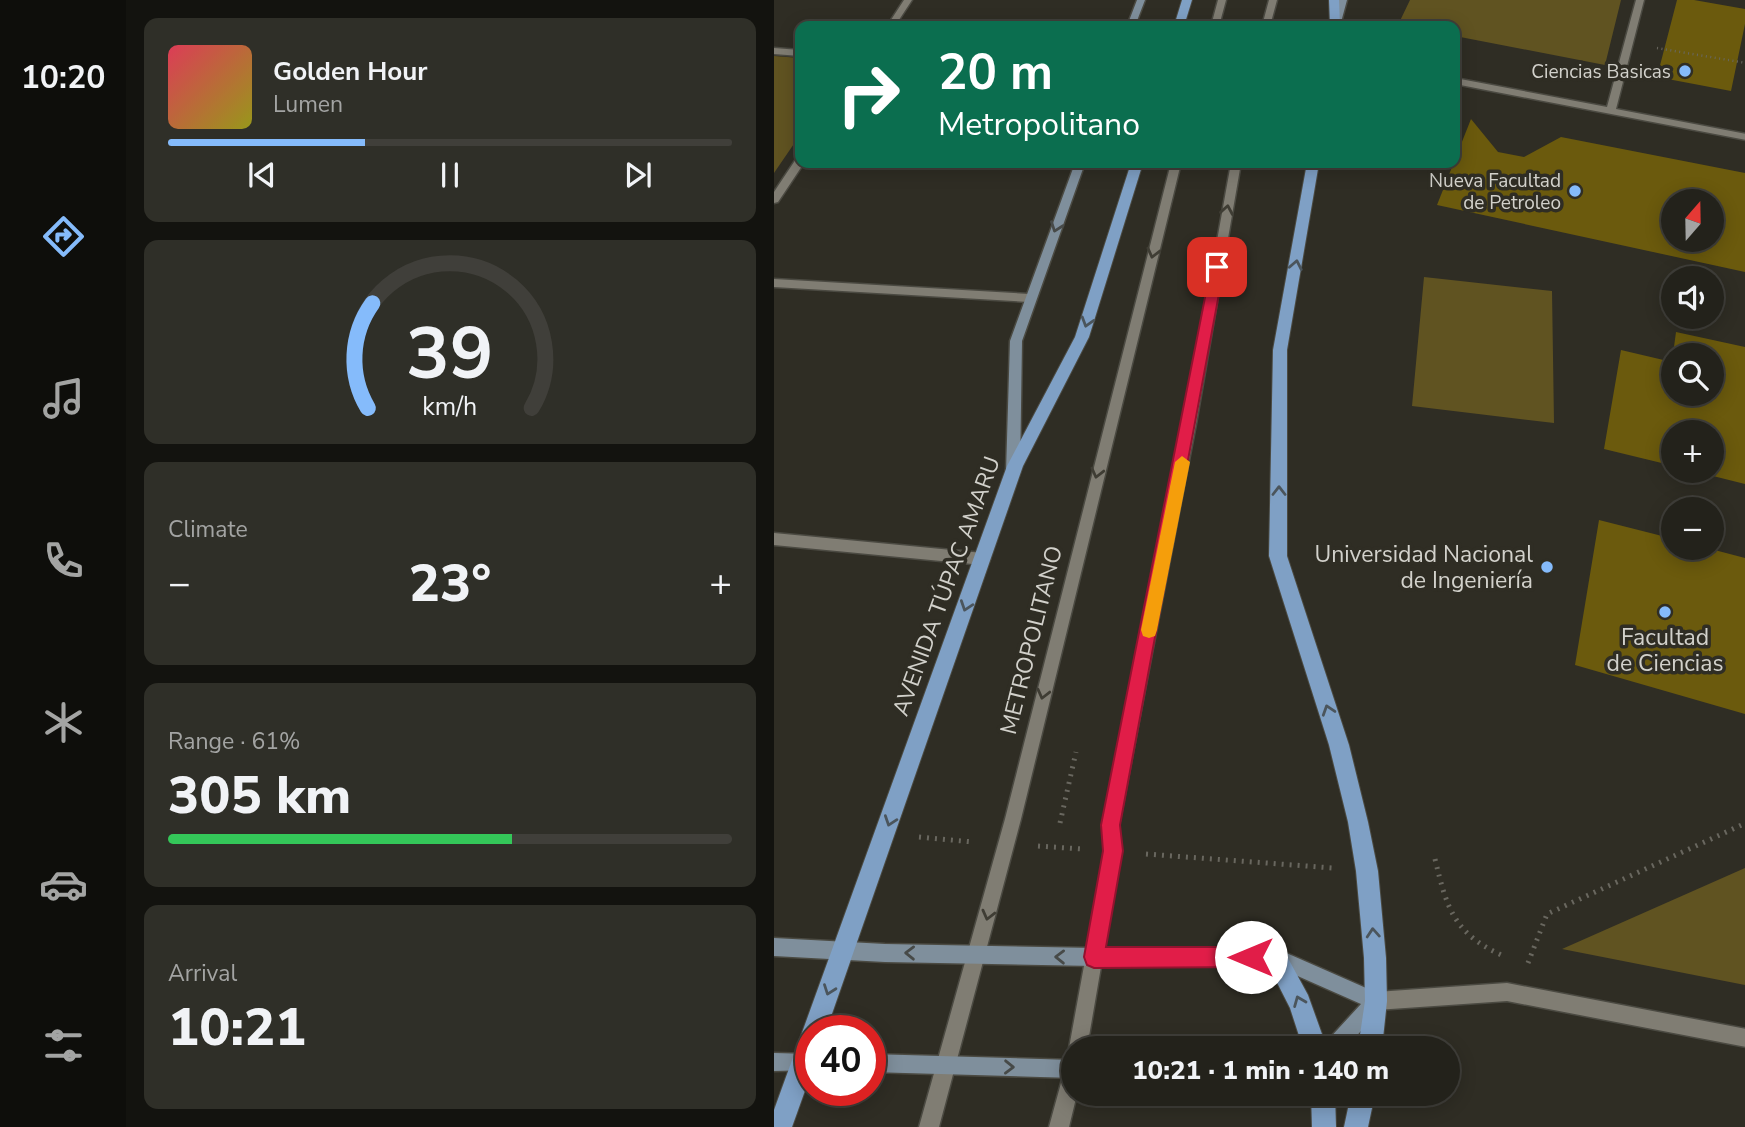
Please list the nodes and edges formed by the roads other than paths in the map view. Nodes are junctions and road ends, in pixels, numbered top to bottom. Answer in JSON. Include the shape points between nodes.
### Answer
{"nodes":[{"id":1,"x":908,"y":0,"type":"edge"},
{"id":2,"x":1141,"y":0,"type":"edge"},
{"id":3,"x":1187,"y":0,"type":"edge"},
{"id":4,"x":1222,"y":0,"type":"edge"},
{"id":5,"x":1273,"y":0,"type":"edge"},
{"id":6,"x":1334,"y":0,"type":"edge"},
{"id":7,"x":1343,"y":0,"type":"edge"},
{"id":8,"x":1640,"y":0,"type":"edge"},
{"id":9,"x":894,"y":21,"type":"edge"},
{"id":10,"x":1133,"y":21,"type":"edge"},
{"id":11,"x":1181,"y":21,"type":"edge"},
{"id":12,"x":1216,"y":21,"type":"edge"},
{"id":13,"x":1267,"y":21,"type":"edge"},
{"id":14,"x":1335,"y":21,"type":"edge"},
{"id":15,"x":1337,"y":21,"type":"edge"},
{"id":16,"x":774,"y":51,"type":"edge"},
{"id":17,"x":795,"y":53,"type":"edge"},
{"id":18,"x":1460,"y":82,"type":"edge"},
{"id":19,"x":1611,"y":111,"type":"junction"},
{"id":20,"x":1745,"y":137,"type":"edge"},
{"id":21,"x":795,"y":168,"type":"edge"},
{"id":22,"x":1078,"y":168,"type":"edge"},
{"id":23,"x":1135,"y":168,"type":"edge"},
{"id":24,"x":1175,"y":168,"type":"edge"},
{"id":25,"x":1235,"y":168,"type":"edge"},
{"id":26,"x":1312,"y":168,"type":"edge"},
{"id":27,"x":774,"y":200,"type":"edge"},
{"id":28,"x":774,"y":283,"type":"edge"},
{"id":29,"x":1030,"y":298,"type":"junction"},
{"id":30,"x":1013,"y":472,"type":"junction"},
{"id":31,"x":774,"y":539,"type":"edge"},
{"id":32,"x":983,"y":559,"type":"junction"},
{"id":33,"x":774,"y":947,"type":"edge"},
{"id":34,"x":843,"y":950,"type":"junction"},
{"id":35,"x":978,"y":955,"type":"junction"},
{"id":36,"x":1094,"y":957,"type":"junction"},
{"id":37,"x":1275,"y":957,"type":"junction"},
{"id":38,"x":1376,"y":1001,"type":"junction"},
{"id":39,"x":820,"y":1015,"type":"edge"},
{"id":40,"x":1080,"y":1036,"type":"edge"},
{"id":41,"x":1311,"y":1036,"type":"edge"},
{"id":42,"x":1345,"y":1036,"type":"edge"},
{"id":43,"x":1372,"y":1036,"type":"edge"},
{"id":44,"x":1745,"y":1038,"type":"edge"},
{"id":45,"x":795,"y":1057,"type":"edge"},
{"id":46,"x":774,"y":1062,"type":"edge"},
{"id":47,"x":886,"y":1064,"type":"edge"},
{"id":48,"x":944,"y":1066,"type":"junction"},
{"id":49,"x":1061,"y":1070,"type":"edge"},
{"id":50,"x":795,"y":1088,"type":"edge"},
{"id":51,"x":1064,"y":1106,"type":"edge"},
{"id":52,"x":1323,"y":1106,"type":"edge"},
{"id":53,"x":1360,"y":1106,"type":"edge"},
{"id":54,"x":780,"y":1127,"type":"edge"},
{"id":55,"x":929,"y":1127,"type":"edge"},
{"id":56,"x":1059,"y":1127,"type":"edge"},
{"id":57,"x":1324,"y":1127,"type":"edge"},
{"id":58,"x":1356,"y":1127,"type":"edge"}],
"edges":[{"from":1,"to":9,"type":"street"},
{"from":2,"to":10,"type":"street"},
{"from":3,"to":11,"type":"main road"},
{"from":4,"to":12,"type":"street"},
{"from":5,"to":13,"type":"street"},
{"from":6,"to":14,"type":"main road"},
{"from":7,"to":15,"type":"street"},
{"from":8,"to":19,"type":"street"},
{"from":16,"to":17,"type":"street"},
{"from":18,"to":19,"type":"street"},
{"from":19,"to":20,"type":"street"},
{"from":21,"to":27,"type":"street"},
{"from":22,"to":29,"type":"street","one_way":true},
{"from":23,"to":30,"type":"main road","name":"AVENIDA TÚPAC AMARU","one_way":true,"via":[[1082,337]]},
{"from":24,"to":35,"type":"street","name":"METROPOLITANO","one_way":true},
{"from":36,"to":25,"type":"street","one_way":true,"via":[[1113,851],[1111,825]]},
{"from":38,"to":26,"type":"main road","one_way":true,"via":[[1367,871],[1339,745],[1278,556],[1280,350]]},
{"from":28,"to":29,"type":"street"},
{"from":29,"to":30,"type":"street","via":[[1016,341]]},
{"from":30,"to":32,"type":"main road","name":"AVENIDA TÚPAC AMARU"},
{"from":31,"to":32,"type":"street"},
{"from":32,"to":34,"type":"main road","name":"AVENIDA TÚPAC AMARU","one_way":true},
{"from":33,"to":34,"type":"street"},
{"from":35,"to":34,"type":"street","one_way":true},
{"from":34,"to":39,"type":"main road","name":"AVENIDA TÚPAC AMARU","one_way":true},
{"from":36,"to":35,"type":"street","one_way":true},
{"from":35,"to":48,"type":"street","name":"METROPOLITANO"},
{"from":36,"to":37,"type":"street"},
{"from":36,"to":40,"type":"street"},
{"from":37,"to":38,"type":"street"},
{"from":41,"to":37,"type":"main road","one_way":true,"via":[[1300,1003]]},
{"from":38,"to":42,"type":"street"},
{"from":38,"to":43,"type":"main road"},
{"from":38,"to":44,"type":"street","via":[[1516,993]]},
{"from":45,"to":46,"type":"street"},
{"from":47,"to":48,"type":"street"},
{"from":48,"to":49,"type":"street","one_way":true},
{"from":48,"to":55,"type":"street","name":"METROPOLITANO"},
{"from":50,"to":54,"type":"main road"},
{"from":51,"to":56,"type":"street"},
{"from":52,"to":57,"type":"main road"},
{"from":53,"to":58,"type":"main road"}]}
